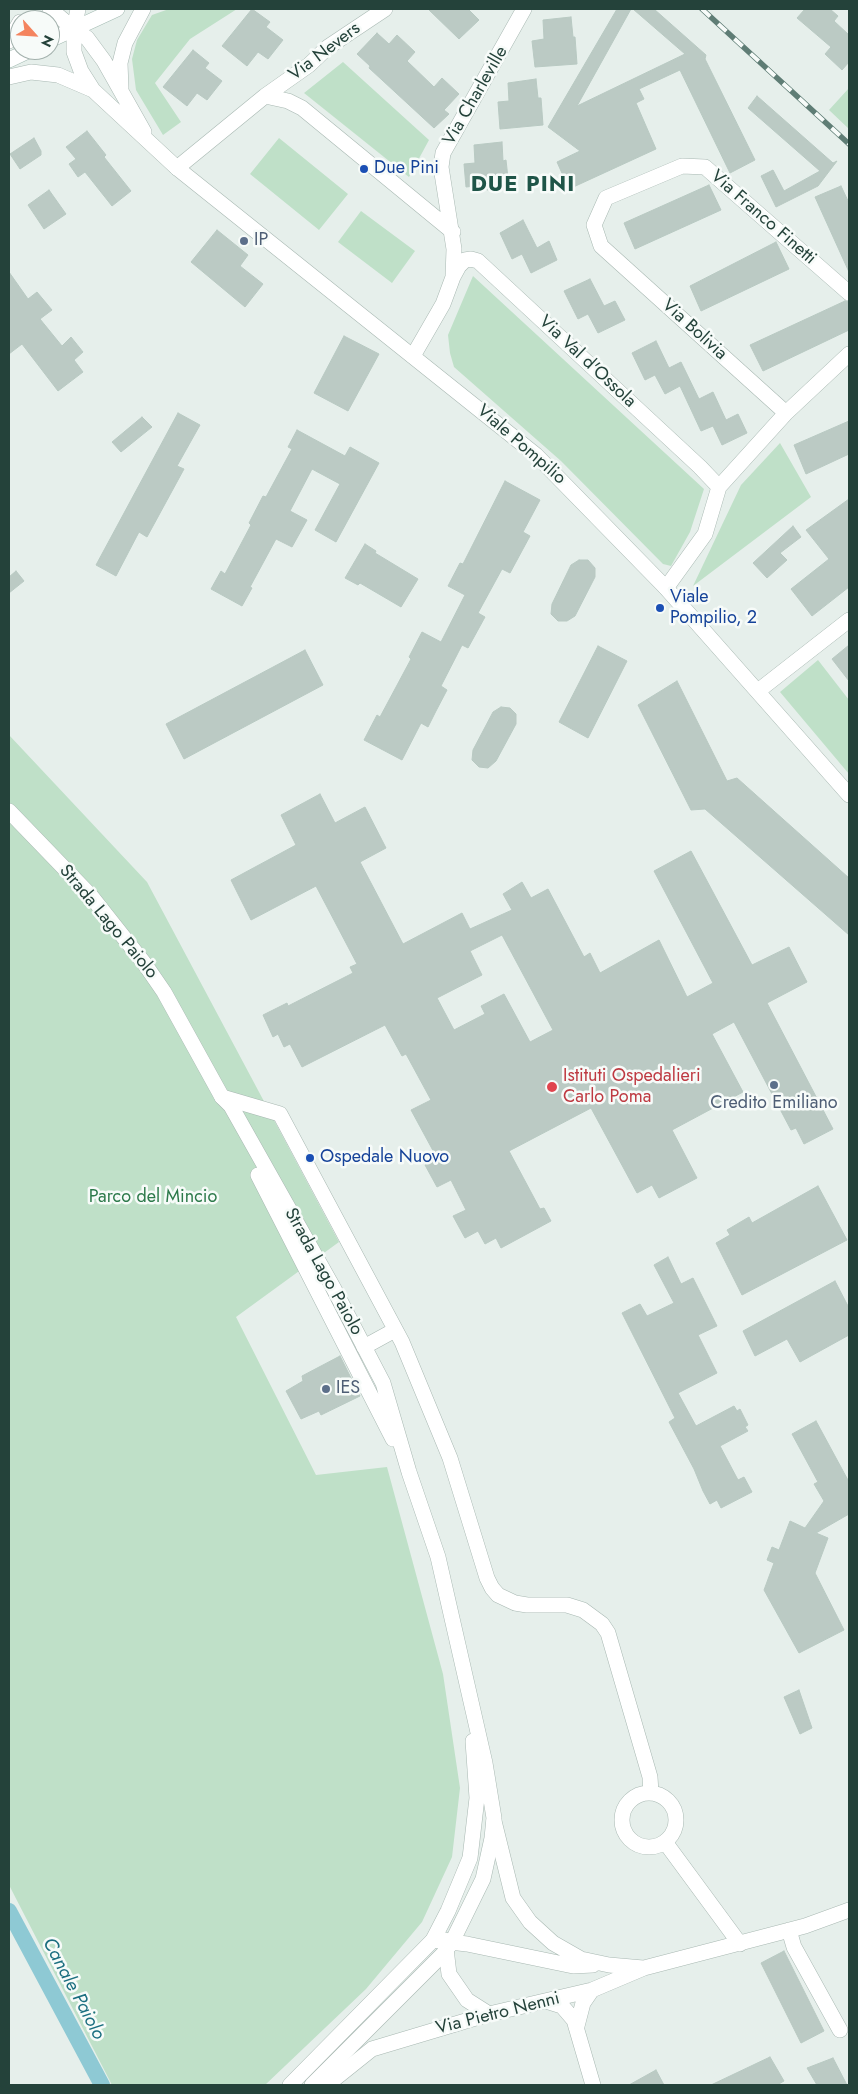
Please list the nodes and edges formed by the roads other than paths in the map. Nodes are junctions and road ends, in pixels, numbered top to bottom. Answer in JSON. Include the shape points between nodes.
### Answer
{"nodes":[{"id":1,"x":50,"y":9,"type":"edge"},
{"id":2,"x":78,"y":9,"type":"edge"},
{"id":3,"x":117,"y":9,"type":"edge"},
{"id":4,"x":143,"y":9,"type":"edge"},
{"id":5,"x":385,"y":9,"type":"edge"},
{"id":6,"x":524,"y":9,"type":"edge"},
{"id":7,"x":74,"y":29,"type":"junction"},
{"id":8,"x":60,"y":35,"type":"edge"},
{"id":9,"x":9,"y":78,"type":"edge"},
{"id":10,"x":121,"y":89,"type":"junction"},
{"id":11,"x":93,"y":90,"type":"junction"},
{"id":12,"x":265,"y":96,"type":"junction"},
{"id":13,"x":150,"y":142,"type":"junction"},
{"id":14,"x":177,"y":168,"type":"junction"},
{"id":15,"x":453,"y":232,"type":"junction"},
{"id":16,"x":601,"y":246,"type":"joint"},
{"id":17,"x":453,"y":277,"type":"junction"},
{"id":18,"x":849,"y":294,"type":"edge"},
{"id":19,"x":849,"y":354,"type":"edge"},
{"id":20,"x":413,"y":356,"type":"junction"},
{"id":21,"x":786,"y":413,"type":"junction"},
{"id":22,"x":719,"y":487,"type":"junction"},
{"id":23,"x":666,"y":588,"type":"junction"},
{"id":24,"x":849,"y":620,"type":"edge"},
{"id":25,"x":758,"y":691,"type":"junction"},
{"id":26,"x":849,"y":795,"type":"edge"},
{"id":27,"x":9,"y":810,"type":"edge"},
{"id":28,"x":222,"y":1096,"type":"junction"},
{"id":29,"x":396,"y":1330,"type":"junction"},
{"id":30,"x":364,"y":1346,"type":"junction"},
{"id":31,"x":404,"y":1456,"type":"junction"},
{"id":32,"x":472,"y":1709,"type":"junction"},
{"id":33,"x":651,"y":1793,"type":"junction"},
{"id":34,"x":494,"y":1818,"type":"junction"},
{"id":35,"x":665,"y":1842,"type":"junction"},
{"id":36,"x":849,"y":1910,"type":"edge"},
{"id":37,"x":789,"y":1930,"type":"junction"},
{"id":38,"x":444,"y":1943,"type":"junction"},
{"id":39,"x":740,"y":1944,"type":"junction"},
{"id":40,"x":609,"y":1965,"type":"junction"},
{"id":41,"x":644,"y":1968,"type":"junction"},
{"id":42,"x":592,"y":1990,"type":"junction"},
{"id":43,"x":546,"y":2001,"type":"junction"},
{"id":44,"x":489,"y":2014,"type":"junction"},
{"id":45,"x":577,"y":2026,"type":"junction"},
{"id":46,"x":840,"y":2030,"type":"dead end"},
{"id":47,"x":290,"y":2085,"type":"edge"},
{"id":48,"x":312,"y":2085,"type":"edge"},
{"id":49,"x":327,"y":2085,"type":"edge"},
{"id":50,"x":592,"y":2085,"type":"edge"}],
"edges":[{"from":1,"to":7,"type":"street"},
{"from":2,"to":7,"type":"street"},
{"from":3,"to":7,"type":"street"},
{"from":4,"to":10,"type":"street","name":"Viale Pompilio","via":[[125,43],[120,63]]},
{"from":5,"to":12,"type":"street","name":"Via Nevers","via":[[328,47],[309,65]]},
{"from":6,"to":15,"type":"street","name":"Via Charleville","via":[[443,153],[441,167]]},
{"from":7,"to":8,"type":"street"},
{"from":7,"to":10,"type":"street","name":"Viale Pompilio","via":[[91,43]]},
{"from":7,"to":11,"type":"street","name":"Viale Pompilio","via":[[74,52]]},
{"from":9,"to":11,"type":"street","name":"Viale Pompilio","via":[[31,72],[58,75]]},
{"from":10,"to":13,"type":"street","name":"Viale Pompilio"},
{"from":11,"to":13,"type":"street","name":"Viale Pompilio"},
{"from":12,"to":14,"type":"street","name":"Via Nevers"},
{"from":12,"to":15,"type":"street","name":"Via Nevers","via":[[277,97],[302,108]]},
{"from":13,"to":14,"type":"street","name":"Viale Pompilio"},
{"from":14,"to":20,"type":"street","name":"Viale Pompilio"},
{"from":15,"to":17,"type":"street","name":"Via Charleville"},
{"from":16,"to":18,"type":"street","name":"Via Franco Finetti","via":[[594,225],[606,198],[682,166],[705,167]]},
{"from":16,"to":21,"type":"street","name":"Via Bolivia"},
{"from":17,"to":20,"type":"street","name":"Via Charleville","via":[[443,304]]},
{"from":17,"to":22,"type":"street","name":"Via Val d'Ossola","via":[[465,260],[478,261]]},
{"from":19,"to":21,"type":"street"},
{"from":20,"to":23,"type":"street","name":"Viale Pompilio","via":[[536,455]]},
{"from":21,"to":22,"type":"street"},
{"from":22,"to":23,"type":"street","via":[[706,534]]},
{"from":23,"to":25,"type":"street","name":"Viale Pompilio"},
{"from":24,"to":25,"type":"street"},
{"from":25,"to":26,"type":"street","name":"Viale Pompilio"},
{"from":27,"to":28,"type":"street","name":"Strada Lago Paiolo","via":[[91,896],[144,963],[164,992]]},
{"from":28,"to":29,"type":"street","via":[[280,1114]]},
{"from":28,"to":30,"type":"street","name":"Strada Lago Paiolo","via":[[231,1106]]},
{"from":28,"to":31,"type":"street","name":"Strada Lago Paiolo","via":[[226,1110],[361,1378]]},
{"from":29,"to":30,"type":"street"},
{"from":29,"to":33,"type":"street","via":[[450,1458],[486,1578],[498,1595],[506,1600],[527,1605],[567,1605],[583,1610],[602,1624],[608,1633],[650,1777]]},
{"from":30,"to":31,"type":"street","name":"Strada Lago Paiolo","via":[[386,1390]]},
{"from":31,"to":32,"type":"street","name":"Strada Lago Paiolo","via":[[438,1557]]},
{"from":32,"to":34,"type":"street","name":"Strada Lago Paiolo"},
{"from":32,"to":38,"type":"street","name":"Strada Lago Paiolo","via":[[476,1798],[471,1850],[448,1912]]},
{"from":33,"to":35,"type":"street","via":[[666,1798],[675,1811],[675,1828]]},
{"from":33,"to":35,"type":"street","via":[[635,1797],[629,1803],[624,1810],[624,1827],[627,1835],[640,1845],[648,1847]]},
{"from":34,"to":38,"type":"street","name":"Strada Lago Paiolo","via":[[483,1879]]},
{"from":34,"to":40,"type":"street","name":"Via Pietro Nenni","via":[[513,1898],[530,1922],[553,1943],[582,1959]]},
{"from":35,"to":39,"type":"street"},
{"from":36,"to":37,"type":"street"},
{"from":37,"to":39,"type":"street"},
{"from":37,"to":46,"type":"street","via":[[794,1947]]},
{"from":38,"to":40,"type":"street","name":"Via Pietro Nenni","via":[[573,1966]]},
{"from":38,"to":44,"type":"street","via":[[449,1974],[468,2000]]},
{"from":38,"to":47,"type":"street"},
{"from":38,"to":48,"type":"street"},
{"from":39,"to":41,"type":"street"},
{"from":40,"to":41,"type":"street","name":"Via Pietro Nenni"},
{"from":41,"to":42,"type":"street","name":"Via Pietro Nenni"},
{"from":42,"to":43,"type":"street","name":"Via Pietro Nenni"},
{"from":42,"to":45,"type":"street","via":[[583,2003]]},
{"from":43,"to":44,"type":"street","name":"Via Pietro Nenni"},
{"from":43,"to":45,"type":"street","via":[[567,2010]]},
{"from":44,"to":49,"type":"street","name":"Via Pietro Nenni","via":[[372,2049]]},
{"from":45,"to":50,"type":"street"}]}
